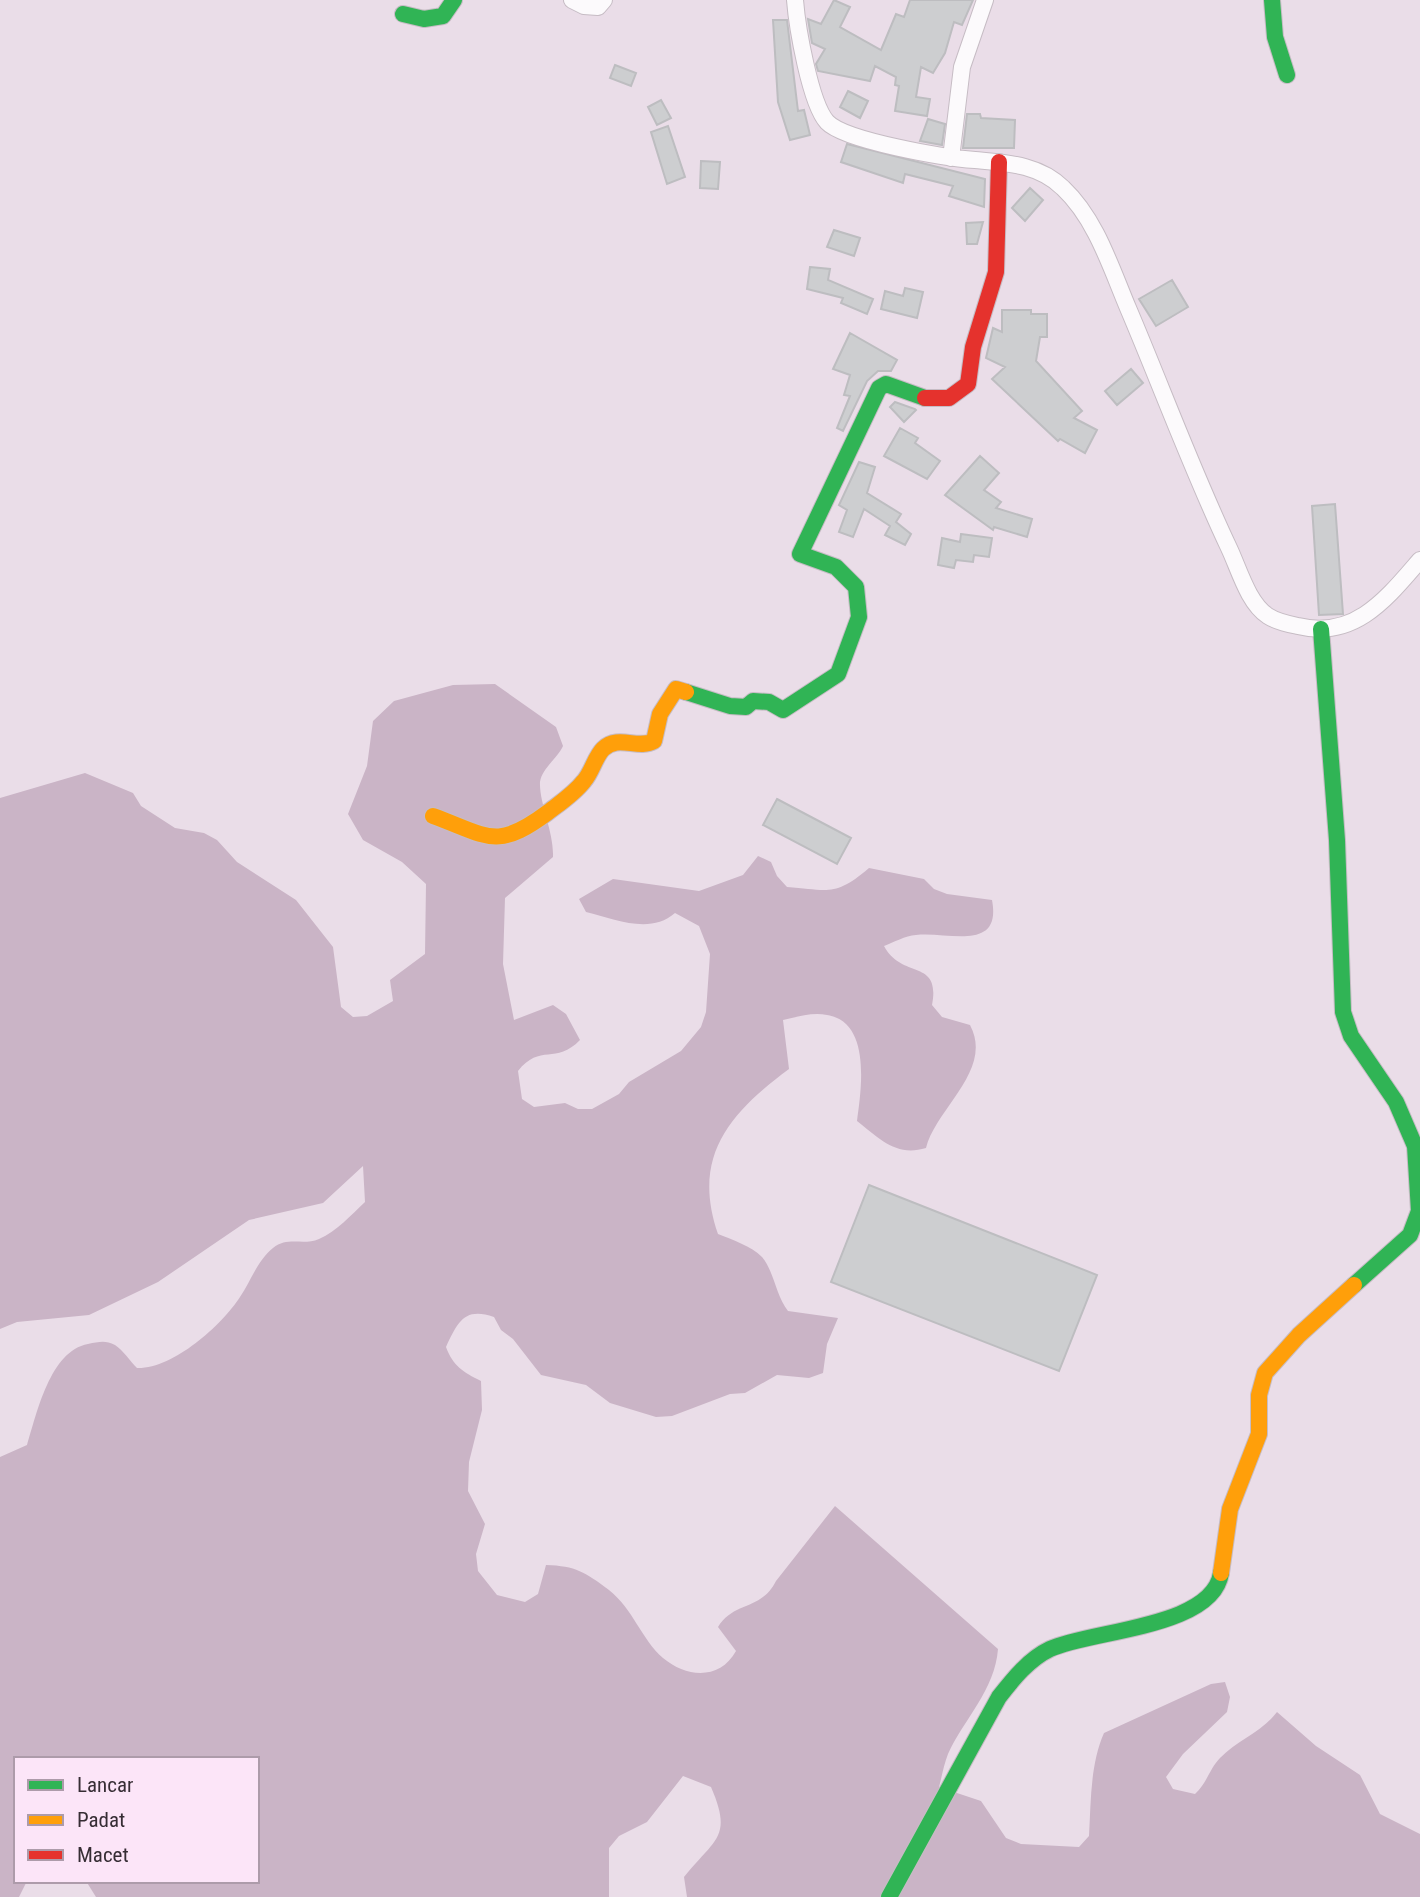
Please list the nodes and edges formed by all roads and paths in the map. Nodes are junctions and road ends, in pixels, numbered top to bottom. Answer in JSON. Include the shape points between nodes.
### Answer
{"nodes":[{"id":1,"x":454,"y":0,"type":"edge"},
{"id":2,"x":572,"y":0,"type":"edge"},
{"id":3,"x":604,"y":0,"type":"edge"},
{"id":4,"x":795,"y":0,"type":"edge"},
{"id":5,"x":985,"y":0,"type":"edge"},
{"id":6,"x":1272,"y":0,"type":"edge"},
{"id":7,"x":403,"y":14,"type":"dead end"},
{"id":8,"x":1287,"y":75,"type":"dead end"},
{"id":9,"x":951,"y":158,"type":"junction"},
{"id":10,"x":999,"y":162,"type":"junction"},
{"id":11,"x":1420,"y":560,"type":"edge"},
{"id":12,"x":1321,"y":629,"type":"junction"},
{"id":13,"x":433,"y":816,"type":"dead end"},
{"id":14,"x":889,"y":1897,"type":"edge"}],
"edges":[{"from":1,"to":7,"type":"street","via":[[443,16],[424,19]]},
{"from":2,"to":3,"type":"street","via":[[598,7]]},
{"from":4,"to":9,"type":"street","via":[[797,29],[826,121],[845,133]]},
{"from":5,"to":9,"type":"street","via":[[962,67]]},
{"from":6,"to":8,"type":"street","via":[[1275,37]]},
{"from":9,"to":10,"type":"street"},
{"from":10,"to":12,"type":"street","via":[[1046,174],[1074,201],[1103,248],[1211,510],[1249,590],[1268,616]]},
{"from":10,"to":13,"type":"street","via":[[996,272],[973,347],[968,384],[957,395],[936,401],[886,384],[879,388],[800,554],[836,567],[856,587],[859,617],[838,674],[783,710],[769,702],[730,706],[676,689],[660,714],[654,741],[647,745],[616,741],[603,749],[576,791],[534,824],[507,837],[492,837]]},
{"from":11,"to":12,"type":"street","via":[[1375,610],[1345,626]]},
{"from":12,"to":14,"type":"street","via":[[1337,840],[1343,1012],[1351,1036],[1396,1102],[1415,1146],[1416,1224],[1398,1248],[1299,1335],[1265,1373],[1257,1443],[1230,1509],[1220,1581],[1214,1590],[1204,1601],[1171,1619],[1050,1649],[1017,1674],[999,1697]]}]}
